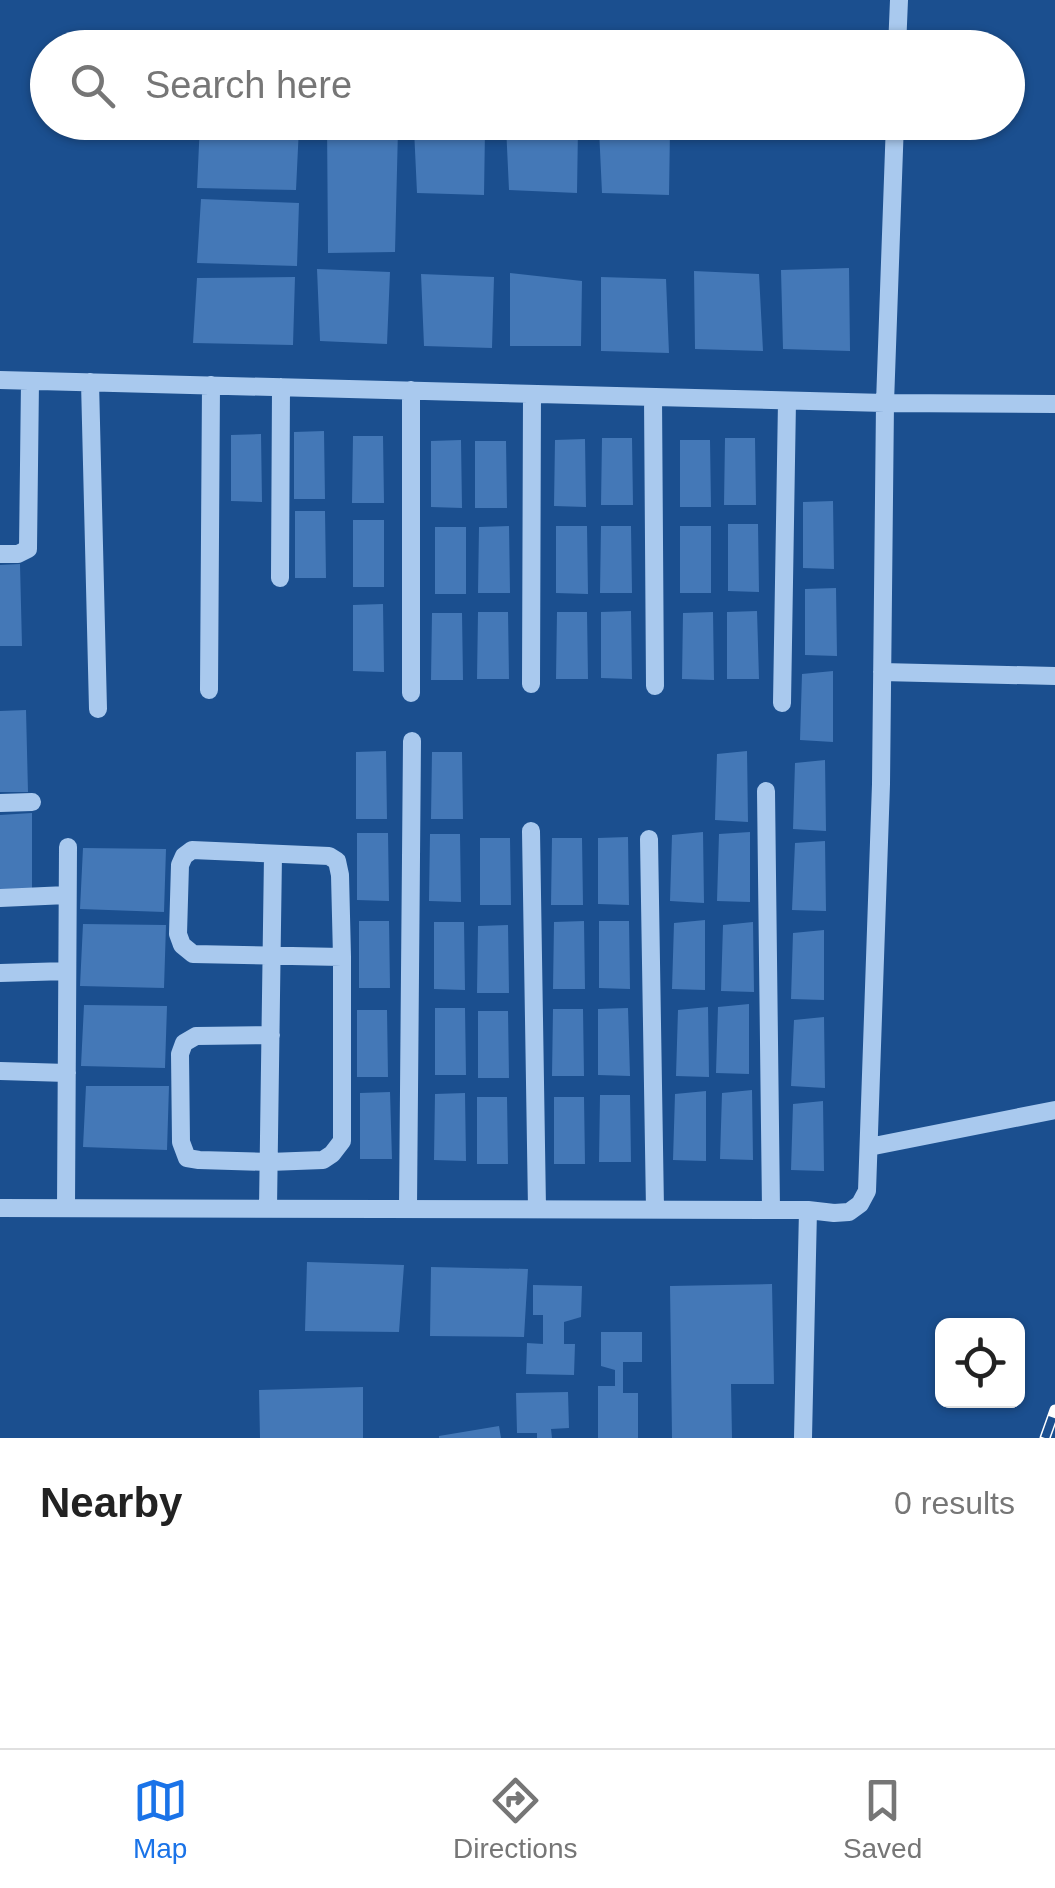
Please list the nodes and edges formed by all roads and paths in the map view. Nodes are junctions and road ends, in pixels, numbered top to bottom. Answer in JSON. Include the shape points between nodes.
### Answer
{"nodes":[{"id":1,"x":899,"y":0,"type":"edge"},
{"id":2,"x":898,"y":30,"type":"edge"},
{"id":3,"x":894,"y":140,"type":"edge"},
{"id":4,"x":0,"y":380,"type":"edge"},
{"id":5,"x":30,"y":382,"type":"junction"},
{"id":6,"x":90,"y":382,"type":"junction"},
{"id":7,"x":210,"y":386,"type":"junction"},
{"id":8,"x":282,"y":387,"type":"junction"},
{"id":9,"x":411,"y":390,"type":"junction"},
{"id":10,"x":532,"y":394,"type":"junction"},
{"id":11,"x":654,"y":397,"type":"junction"},
{"id":12,"x":787,"y":401,"type":"junction"},
{"id":13,"x":886,"y":404,"type":"junction"},
{"id":14,"x":1055,"y":404,"type":"edge"},
{"id":15,"x":0,"y":554,"type":"edge"},
{"id":16,"x":280,"y":578,"type":"dead end"},
{"id":17,"x":882,"y":672,"type":"junction"},
{"id":18,"x":1055,"y":676,"type":"edge"},
{"id":19,"x":531,"y":684,"type":"dead end"},
{"id":20,"x":654,"y":686,"type":"dead end"},
{"id":21,"x":208,"y":690,"type":"dead end"},
{"id":22,"x":411,"y":693,"type":"dead end"},
{"id":23,"x":782,"y":703,"type":"dead end"},
{"id":24,"x":98,"y":709,"type":"dead end"},
{"id":25,"x":412,"y":742,"type":"dead end"},
{"id":26,"x":766,"y":791,"type":"dead end"},
{"id":27,"x":32,"y":802,"type":"dead end"},
{"id":28,"x":0,"y":803,"type":"edge"},
{"id":29,"x":531,"y":831,"type":"dead end"},
{"id":30,"x":650,"y":839,"type":"dead end"},
{"id":31,"x":68,"y":847,"type":"dead end"},
{"id":32,"x":273,"y":855,"type":"junction"},
{"id":33,"x":67,"y":895,"type":"junction"},
{"id":34,"x":0,"y":898,"type":"edge"},
{"id":35,"x":271,"y":957,"type":"junction"},
{"id":36,"x":342,"y":957,"type":"junction"},
{"id":37,"x":67,"y":971,"type":"junction"},
{"id":38,"x":0,"y":973,"type":"edge"},
{"id":39,"x":271,"y":1035,"type":"junction"},
{"id":40,"x":0,"y":1071,"type":"edge"},
{"id":41,"x":67,"y":1073,"type":"junction"},
{"id":42,"x":1055,"y":1110,"type":"edge"},
{"id":43,"x":869,"y":1147,"type":"junction"},
{"id":44,"x":269,"y":1162,"type":"junction"},
{"id":45,"x":0,"y":1208,"type":"edge"},
{"id":46,"x":66,"y":1208,"type":"junction"},
{"id":47,"x":268,"y":1208,"type":"junction"},
{"id":48,"x":408,"y":1208,"type":"junction"},
{"id":49,"x":537,"y":1208,"type":"junction"},
{"id":50,"x":655,"y":1209,"type":"junction"},
{"id":51,"x":771,"y":1210,"type":"junction"},
{"id":52,"x":808,"y":1210,"type":"junction"},
{"id":53,"x":802,"y":1438,"type":"edge"}],
"edges":[{"from":1,"to":2,"type":"street"},
{"from":3,"to":13,"type":"street"},
{"from":4,"to":5,"type":"street"},
{"from":5,"to":6,"type":"street"},
{"from":5,"to":15,"type":"street","via":[[28,549]]},
{"from":6,"to":7,"type":"street"},
{"from":6,"to":24,"type":"street"},
{"from":7,"to":8,"type":"street"},
{"from":7,"to":21,"type":"street"},
{"from":8,"to":9,"type":"street"},
{"from":8,"to":16,"type":"street"},
{"from":9,"to":10,"type":"street"},
{"from":9,"to":22,"type":"street"},
{"from":10,"to":11,"type":"street"},
{"from":10,"to":19,"type":"street"},
{"from":11,"to":12,"type":"street"},
{"from":11,"to":20,"type":"street"},
{"from":12,"to":13,"type":"street"},
{"from":12,"to":23,"type":"street"},
{"from":13,"to":14,"type":"street"},
{"from":13,"to":17,"type":"street"},
{"from":17,"to":18,"type":"street"},
{"from":17,"to":43,"type":"street"},
{"from":25,"to":48,"type":"street"},
{"from":26,"to":51,"type":"street"},
{"from":27,"to":28,"type":"street"},
{"from":29,"to":49,"type":"street"},
{"from":30,"to":50,"type":"street"},
{"from":31,"to":33,"type":"street"},
{"from":32,"to":35,"type":"street"},
{"from":32,"to":35,"type":"street","via":[[192,850],[184,856],[178,934],[193,954]]},
{"from":32,"to":36,"type":"street","via":[[336,861]]},
{"from":33,"to":34,"type":"street"},
{"from":33,"to":37,"type":"street"},
{"from":35,"to":36,"type":"street"},
{"from":35,"to":39,"type":"street"},
{"from":36,"to":44,"type":"street","via":[[342,1142],[323,1160]]},
{"from":37,"to":38,"type":"street"},
{"from":37,"to":41,"type":"street"},
{"from":39,"to":44,"type":"street"},
{"from":39,"to":44,"type":"street","via":[[196,1036],[180,1054],[180,1142],[187,1158]]},
{"from":40,"to":41,"type":"street"},
{"from":41,"to":46,"type":"street"},
{"from":42,"to":43,"type":"street"},
{"from":43,"to":52,"type":"street","via":[[860,1204],[849,1212]]},
{"from":44,"to":47,"type":"street"},
{"from":45,"to":46,"type":"street"},
{"from":46,"to":47,"type":"street"},
{"from":47,"to":48,"type":"street"},
{"from":48,"to":49,"type":"street"},
{"from":49,"to":50,"type":"street"},
{"from":50,"to":51,"type":"street"},
{"from":51,"to":52,"type":"street"},
{"from":52,"to":53,"type":"street"}]}
